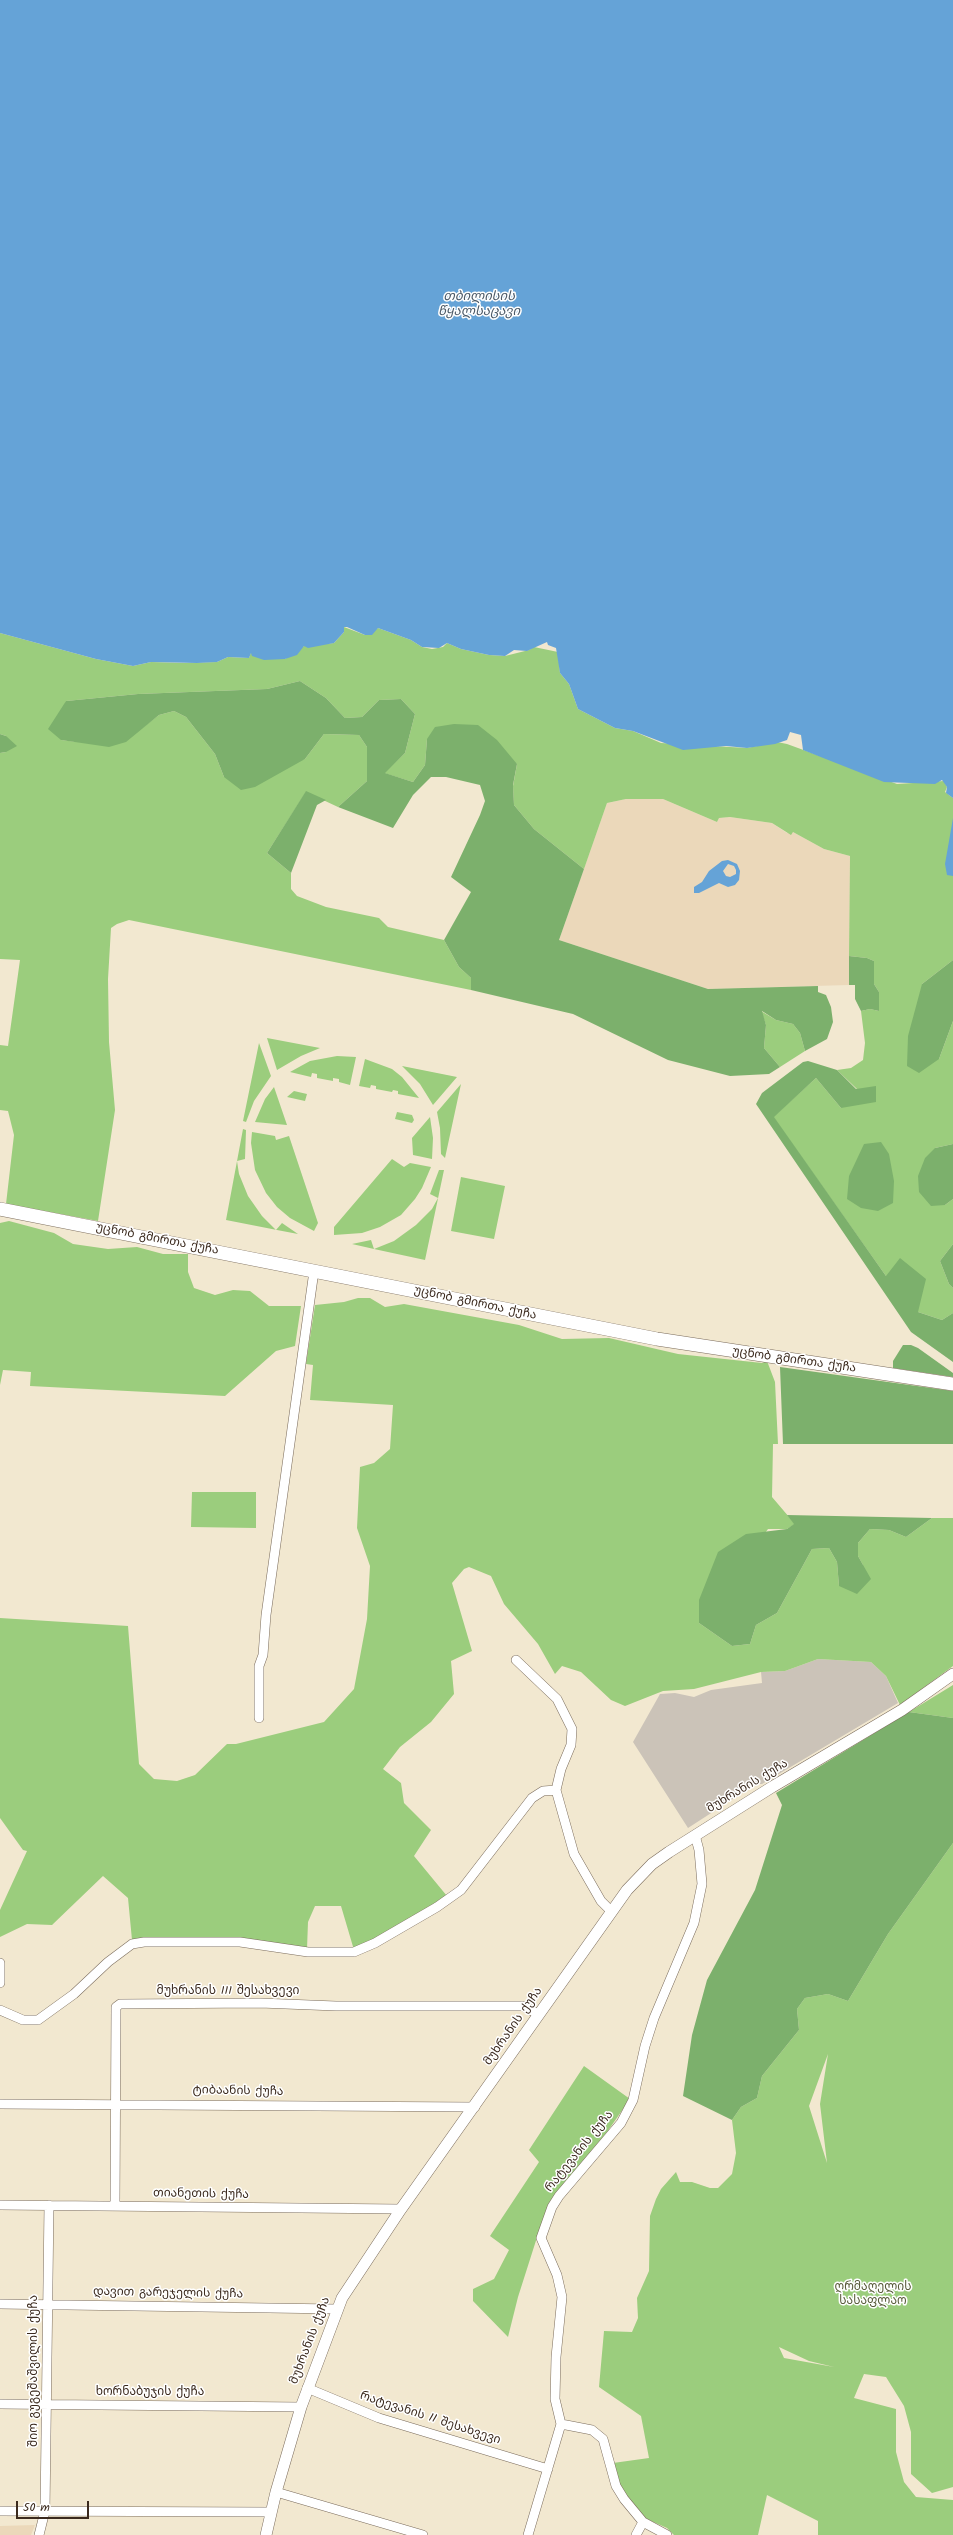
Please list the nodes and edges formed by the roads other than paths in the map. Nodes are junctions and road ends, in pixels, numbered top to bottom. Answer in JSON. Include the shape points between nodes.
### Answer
{"nodes":[{"id":1,"x":0,"y":1209,"type":"edge"},
{"id":2,"x":314,"y":1272,"type":"junction"},
{"id":3,"x":953,"y":1384,"type":"edge"},
{"id":4,"x":516,"y":1660,"type":"dead end"},
{"id":5,"x":953,"y":1674,"type":"edge"},
{"id":6,"x":259,"y":1718,"type":"dead end"},
{"id":7,"x":556,"y":1790,"type":"junction"},
{"id":8,"x":695,"y":1835,"type":"junction"},
{"id":9,"x":612,"y":1912,"type":"junction"},
{"id":10,"x":0,"y":1963,"type":"edge"},
{"id":11,"x":0,"y":1984,"type":"edge"},
{"id":12,"x":0,"y":2010,"type":"edge"},
{"id":13,"x":538,"y":2014,"type":"junction"},
{"id":14,"x":116,"y":2103,"type":"junction"},
{"id":15,"x":0,"y":2104,"type":"edge"},
{"id":16,"x":475,"y":2107,"type":"junction"},
{"id":17,"x":0,"y":2205,"type":"edge"},
{"id":18,"x":49,"y":2205,"type":"junction"},
{"id":19,"x":115,"y":2206,"type":"junction"},
{"id":20,"x":401,"y":2208,"type":"junction"},
{"id":21,"x":0,"y":2304,"type":"edge"},
{"id":22,"x":47,"y":2304,"type":"junction"},
{"id":23,"x":336,"y":2309,"type":"junction"},
{"id":24,"x":307,"y":2388,"type":"junction"},
{"id":25,"x":0,"y":2404,"type":"edge"},
{"id":26,"x":47,"y":2404,"type":"junction"},
{"id":27,"x":301,"y":2407,"type":"junction"},
{"id":28,"x":561,"y":2424,"type":"junction"},
{"id":29,"x":548,"y":2469,"type":"junction"},
{"id":30,"x":276,"y":2492,"type":"junction"},
{"id":31,"x":0,"y":2510,"type":"edge"},
{"id":32,"x":45,"y":2511,"type":"junction"},
{"id":33,"x":271,"y":2512,"type":"junction"},
{"id":34,"x":643,"y":2522,"type":"junction"},
{"id":35,"x":39,"y":2535,"type":"edge"},
{"id":36,"x":266,"y":2535,"type":"edge"},
{"id":37,"x":423,"y":2535,"type":"edge"},
{"id":38,"x":528,"y":2535,"type":"edge"},
{"id":39,"x":636,"y":2535,"type":"edge"},
{"id":40,"x":667,"y":2535,"type":"edge"}],
"edges":[{"from":1,"to":2,"type":"main road","name":"უცნობ გმირთა ქუჩა"},
{"from":2,"to":3,"type":"main road","name":"უცნობ გმირთა ქუჩა","via":[[672,1342]]},
{"from":2,"to":6,"type":"street","via":[[266,1615],[263,1655],[259,1666]]},
{"from":4,"to":7,"type":"street","via":[[556,1699],[572,1729],[571,1745]]},
{"from":5,"to":8,"type":"street","name":"მუხრანის ქუჩა","via":[[902,1710]]},
{"from":7,"to":9,"type":"street","via":[[574,1854],[601,1901]]},
{"from":7,"to":12,"type":"street","via":[[543,1791],[532,1798],[461,1890],[375,1943],[354,1952],[308,1952],[240,1942],[144,1942],[132,1944],[114,1957],[74,1994],[38,2020],[23,2020]]},
{"from":8,"to":9,"type":"street","name":"მუხრანის ქუჩა","via":[[652,1864],[627,1890]]},
{"from":8,"to":28,"type":"street","name":"რატევანის ქუჩა","via":[[702,1884],[694,1923],[654,2018],[633,2100],[621,2123],[559,2196],[552,2207],[541,2238],[557,2275],[562,2297],[555,2399]]},
{"from":9,"to":13,"type":"street","name":"მუხრანის ქუჩა"},
{"from":10,"to":11,"type":"street"},
{"from":13,"to":14,"type":"street","name":"მუხრანის III შესახვევი","via":[[522,2006],[120,2004],[116,2007]]},
{"from":13,"to":16,"type":"street","name":"მუხრანის ქუჩა"},
{"from":14,"to":15,"type":"street","name":"ტიბაანის ქუჩა"},
{"from":14,"to":16,"type":"street","name":"ტიბაანის ქუჩა"},
{"from":14,"to":19,"type":"street","name":"მუხრანის III შესახვევი"},
{"from":16,"to":20,"type":"street","name":"მუხრანის ქუჩა"},
{"from":17,"to":18,"type":"street","name":"თიანეთის ქუჩა"},
{"from":18,"to":19,"type":"street","name":"თიანეთის ქუჩა"},
{"from":18,"to":22,"type":"street","name":"შიო გუგეშაშვილის ქუჩა"},
{"from":19,"to":20,"type":"street","name":"თიანეთის ქუჩა"},
{"from":20,"to":23,"type":"street","name":"მუხრანის ქუჩა"},
{"from":21,"to":22,"type":"street","name":"დავით გარეჯელის ქუჩა"},
{"from":22,"to":23,"type":"street","name":"დავით გარეჯელის ქუჩა"},
{"from":22,"to":26,"type":"street","name":"შიო გუგეშაშვილის ქუჩა"},
{"from":23,"to":24,"type":"street","name":"მუხრანის ქუჩა"},
{"from":24,"to":27,"type":"street","name":"მუხრანის ქუჩა"},
{"from":24,"to":29,"type":"street","name":"რატევანის II შესახვევი","via":[[379,2418]]},
{"from":25,"to":26,"type":"street","name":"ხორნაბუჯის ქუჩა"},
{"from":26,"to":27,"type":"street","name":"ხორნაბუჯის ქუჩა"},
{"from":26,"to":32,"type":"street","name":"შიო გუგეშაშვილის ქუჩა"},
{"from":27,"to":30,"type":"street","name":"მუხრანის ქუჩა"},
{"from":28,"to":29,"type":"street","name":"რატევანის ქუჩა"},
{"from":28,"to":34,"type":"street","via":[[592,2430],[603,2439],[616,2486]]},
{"from":29,"to":38,"type":"street","name":"რატევანის ქუჩა"},
{"from":30,"to":33,"type":"street","name":"მუხრანის ქუჩა"},
{"from":30,"to":37,"type":"street"},
{"from":31,"to":32,"type":"street"},
{"from":32,"to":33,"type":"street"},
{"from":32,"to":35,"type":"street","name":"შიო გუგეშაშვილის ქუჩა"},
{"from":33,"to":36,"type":"street","name":"მუხრანის ქუჩა"},
{"from":34,"to":39,"type":"street"},
{"from":34,"to":40,"type":"street"}]}
